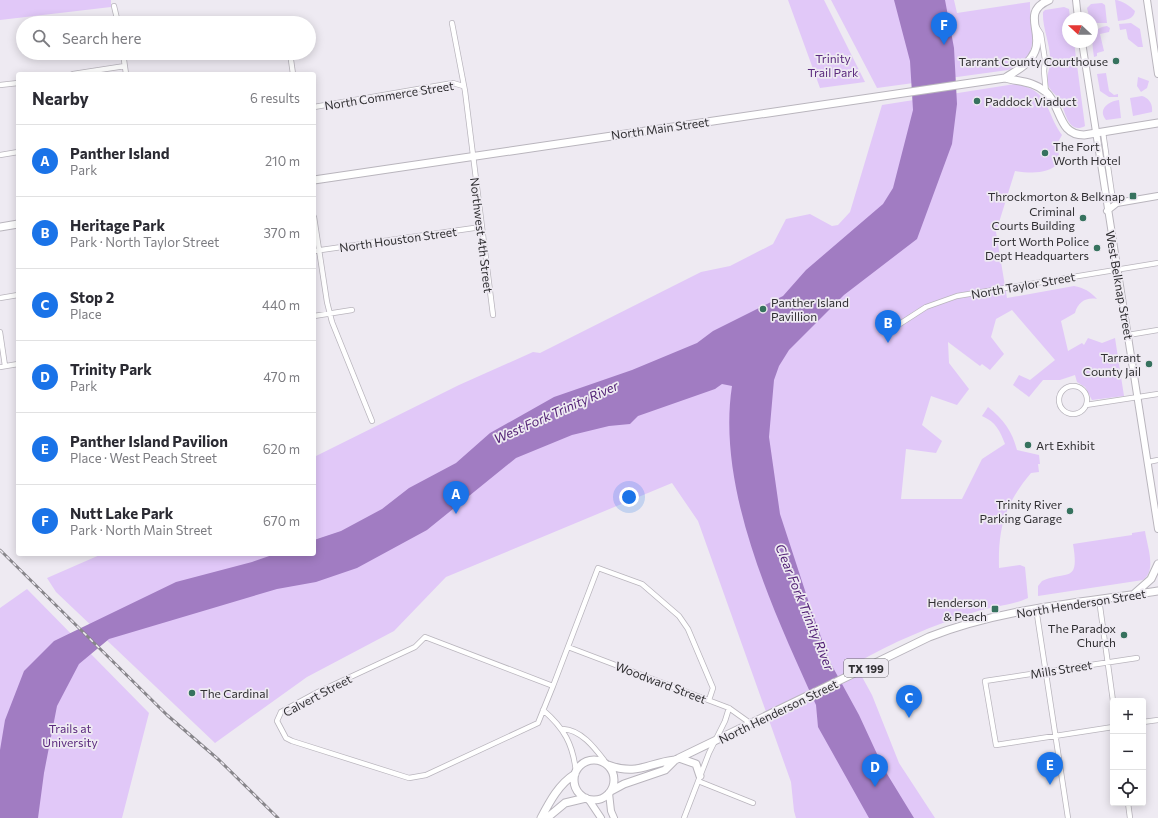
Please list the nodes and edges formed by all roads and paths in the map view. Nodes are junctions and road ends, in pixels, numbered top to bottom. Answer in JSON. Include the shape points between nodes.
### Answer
{"nodes":[{"id":1,"x":1049,"y":0,"type":"edge"},
{"id":2,"x":1076,"y":0,"type":"edge"},
{"id":3,"x":1147,"y":0,"type":"edge"},
{"id":4,"x":114,"y":6,"type":"dead end"},
{"id":5,"x":1077,"y":12,"type":"edge"},
{"id":6,"x":116,"y":16,"type":"edge"},
{"id":7,"x":452,"y":23,"type":"dead end"},
{"id":8,"x":1035,"y":25,"type":"junction"},
{"id":9,"x":1083,"y":48,"type":"edge"},
{"id":10,"x":1156,"y":54,"type":"edge"},
{"id":11,"x":124,"y":60,"type":"edge"},
{"id":12,"x":291,"y":60,"type":"edge"},
{"id":13,"x":125,"y":66,"type":"junction"},
{"id":14,"x":86,"y":72,"type":"edge"},
{"id":15,"x":126,"y":72,"type":"edge"},
{"id":16,"x":293,"y":72,"type":"edge"},
{"id":17,"x":1158,"y":74,"type":"edge"},
{"id":18,"x":1005,"y":78,"type":"junction"},
{"id":19,"x":16,"y":83,"type":"edge"},
{"id":20,"x":0,"y":86,"type":"edge"},
{"id":21,"x":463,"y":86,"type":"junction"},
{"id":22,"x":1046,"y":93,"type":"junction"},
{"id":23,"x":316,"y":107,"type":"edge"},
{"id":24,"x":1158,"y":123,"type":"edge"},
{"id":25,"x":1099,"y":133,"type":"junction"},
{"id":26,"x":16,"y":152,"type":"edge"},
{"id":27,"x":0,"y":155,"type":"edge"},
{"id":28,"x":472,"y":156,"type":"junction"},
{"id":29,"x":316,"y":180,"type":"edge"},
{"id":30,"x":1158,"y":196,"type":"edge"},
{"id":31,"x":1117,"y":203,"type":"junction"},
{"id":32,"x":1107,"y":211,"type":"junction"},
{"id":33,"x":16,"y":224,"type":"edge"},
{"id":34,"x":0,"y":227,"type":"edge"},
{"id":35,"x":482,"y":227,"type":"junction"},
{"id":36,"x":316,"y":239,"type":"edge"},
{"id":37,"x":317,"y":250,"type":"edge"},
{"id":38,"x":1158,"y":262,"type":"edge"},
{"id":39,"x":1117,"y":269,"type":"junction"},
{"id":40,"x":16,"y":295,"type":"edge"},
{"id":41,"x":0,"y":298,"type":"edge"},
{"id":42,"x":352,"y":310,"type":"dead end"},
{"id":43,"x":330,"y":314,"type":"junction"},
{"id":44,"x":493,"y":315,"type":"dead end"},
{"id":45,"x":316,"y":316,"type":"edge"},
{"id":46,"x":895,"y":327,"type":"dead end"},
{"id":47,"x":1158,"y":330,"type":"edge"},
{"id":48,"x":0,"y":332,"type":"edge"},
{"id":49,"x":1128,"y":335,"type":"junction"},
{"id":50,"x":16,"y":364,"type":"edge"},
{"id":51,"x":3,"y":366,"type":"edge"},
{"id":52,"x":1158,"y":394,"type":"edge"},
{"id":53,"x":1138,"y":397,"type":"junction"},
{"id":54,"x":1086,"y":405,"type":"junction"},
{"id":55,"x":372,"y":420,"type":"dead end"},
{"id":56,"x":1158,"y":460,"type":"edge"},
{"id":57,"x":1148,"y":462,"type":"junction"},
{"id":58,"x":1158,"y":525,"type":"edge"},
{"id":59,"x":1158,"y":529,"type":"edge"},
{"id":60,"x":1158,"y":564,"type":"edge"},
{"id":61,"x":1158,"y":591,"type":"edge"},
{"id":62,"x":1134,"y":595,"type":"junction"},
{"id":63,"x":1099,"y":599,"type":"junction"},
{"id":64,"x":1036,"y":608,"type":"junction"},
{"id":65,"x":568,"y":647,"type":"junction"},
{"id":66,"x":1137,"y":658,"type":"dead end"},
{"id":67,"x":1108,"y":661,"type":"junction"},
{"id":68,"x":1046,"y":672,"type":"junction"},
{"id":69,"x":553,"y":686,"type":"junction"},
{"id":70,"x":1113,"y":698,"type":"edge"},
{"id":71,"x":709,"y":700,"type":"junction"},
{"id":72,"x":730,"y":708,"type":"junction"},
{"id":73,"x":543,"y":710,"type":"junction"},
{"id":74,"x":1158,"y":720,"type":"edge"},
{"id":75,"x":1146,"y":722,"type":"edge"},
{"id":76,"x":750,"y":723,"type":"junction"},
{"id":77,"x":1110,"y":728,"type":"edge"},
{"id":78,"x":563,"y":729,"type":"junction"},
{"id":79,"x":1057,"y":737,"type":"junction"},
{"id":80,"x":716,"y":741,"type":"junction"},
{"id":81,"x":677,"y":759,"type":"junction"},
{"id":82,"x":606,"y":764,"type":"junction"},
{"id":83,"x":575,"y":773,"type":"junction"},
{"id":84,"x":699,"y":779,"type":"junction"},
{"id":85,"x":610,"y":792,"type":"junction"},
{"id":86,"x":587,"y":799,"type":"junction"},
{"id":87,"x":753,"y":803,"type":"dead end"},
{"id":88,"x":1128,"y":806,"type":"edge"},
{"id":89,"x":541,"y":818,"type":"edge"},
{"id":90,"x":547,"y":818,"type":"edge"},
{"id":91,"x":601,"y":818,"type":"edge"},
{"id":92,"x":614,"y":818,"type":"edge"},
{"id":93,"x":684,"y":818,"type":"edge"},
{"id":94,"x":1068,"y":818,"type":"edge"},
{"id":95,"x":1130,"y":818,"type":"edge"}],
"edges":[{"from":1,"to":8,"type":"main road","via":[[1035,11]]},
{"from":2,"to":5,"type":"main road"},
{"from":3,"to":10,"type":"main road"},
{"from":4,"to":6,"type":"street"},
{"from":7,"to":21,"type":"street","name":"Northwest 4th Street"},
{"from":8,"to":18,"type":"main road","via":[[1035,52],[1024,66]]},
{"from":8,"to":22,"type":"street","via":[[1041,34]]},
{"from":9,"to":25,"type":"main road","name":"West Belknap Street"},
{"from":10,"to":17,"type":"main road"},
{"from":11,"to":13,"type":"street"},
{"from":12,"to":16,"type":"street"},
{"from":13,"to":14,"type":"street"},
{"from":13,"to":15,"type":"street"},
{"from":18,"to":22,"type":"main road","via":[[1030,82]]},
{"from":18,"to":28,"type":"main road","name":"North Main Street"},
{"from":19,"to":20,"type":"street"},
{"from":21,"to":23,"type":"street","name":"North Commerce Street","via":[[453,83]]},
{"from":21,"to":28,"type":"street","name":"Northwest 4th Street"},
{"from":22,"to":25,"type":"main road","via":[[1054,102],[1069,131],[1080,135]]},
{"from":24,"to":25,"type":"main road"},
{"from":25,"to":31,"type":"street","via":[[1112,194]]},
{"from":25,"to":32,"type":"main road","name":"West Belknap Street"},
{"from":26,"to":27,"type":"street"},
{"from":28,"to":29,"type":"main road","name":"North Main Street"},
{"from":28,"to":35,"type":"street","name":"Northwest 4th Street"},
{"from":30,"to":31,"type":"main road"},
{"from":31,"to":32,"type":"main road"},
{"from":32,"to":39,"type":"main road","name":"West Belknap Street"},
{"from":33,"to":34,"type":"main road"},
{"from":35,"to":37,"type":"street","name":"North Houston Street"},
{"from":35,"to":44,"type":"street","name":"Northwest 4th Street"},
{"from":36,"to":37,"type":"street"},
{"from":37,"to":43,"type":"street"},
{"from":38,"to":39,"type":"street","name":"North Taylor Street"},
{"from":39,"to":46,"type":"street","name":"North Taylor Street","via":[[947,299],[919,310]]},
{"from":39,"to":49,"type":"main road","name":"West Belknap Street"},
{"from":40,"to":41,"type":"street"},
{"from":42,"to":43,"type":"street"},
{"from":43,"to":45,"type":"street"},
{"from":43,"to":55,"type":"street"},
{"from":47,"to":49,"type":"street"},
{"from":48,"to":51,"type":"street"},
{"from":49,"to":53,"type":"main road","name":"West Belknap Street"},
{"from":50,"to":51,"type":"street"},
{"from":52,"to":53,"type":"street"},
{"from":53,"to":54,"type":"street"},
{"from":53,"to":57,"type":"main road","name":"West Belknap Street"},
{"from":54,"to":54,"type":"street","via":[[1086,395],[1080,388],[1071,386],[1060,395],[1062,409],[1071,414],[1080,412]]},
{"from":56,"to":57,"type":"street"},
{"from":57,"to":58,"type":"main road","name":"West Belknap Street"},
{"from":58,"to":59,"type":"main road","name":"West Belknap Street"},
{"from":60,"to":62,"type":"main road","via":[[1151,579]]},
{"from":61,"to":62,"type":"main road","name":"North Henderson Street","number":"TX 199"},
{"from":62,"to":63,"type":"main road","name":"North Henderson Street","number":"TX 199"},
{"from":63,"to":64,"type":"main road","name":"North Henderson Street","number":"TX 199"},
{"from":63,"to":67,"type":"street"},
{"from":64,"to":68,"type":"street"},
{"from":64,"to":76,"type":"main road","name":"North Henderson Street","number":"TX 199","via":[[961,625],[928,637]]},
{"from":65,"to":69,"type":"street","name":"Calvert Street"},
{"from":65,"to":71,"type":"street","name":"Woodward Street"},
{"from":65,"to":71,"type":"street","name":"Calvert Street","via":[[598,568],[642,584],[679,616],[688,629],[713,688]]},
{"from":66,"to":67,"type":"street","name":"Mills Street"},
{"from":67,"to":68,"type":"street","name":"Mills Street"},
{"from":67,"to":70,"type":"street"},
{"from":68,"to":79,"type":"street"},
{"from":68,"to":79,"type":"street","name":"Mills Street","via":[[985,681],[996,745]]},
{"from":69,"to":73,"type":"street","name":"Calvert Street"},
{"from":69,"to":73,"type":"street","name":"Calvert Street","via":[[425,637],[415,647],[280,712],[277,721],[288,740],[409,778],[426,775],[536,725]]},
{"from":71,"to":72,"type":"street","name":"Woodward Street"},
{"from":72,"to":76,"type":"street","name":"Woodward Street"},
{"from":72,"to":80,"type":"street"},
{"from":73,"to":78,"type":"street"},
{"from":74,"to":75,"type":"street"},
{"from":76,"to":80,"type":"main road","name":"North Henderson Street","number":"TX 199"},
{"from":77,"to":79,"type":"street"},
{"from":78,"to":82,"type":"street","via":[[570,729],[588,741]]},
{"from":78,"to":83,"type":"street","via":[[572,750]]},
{"from":79,"to":94,"type":"street"},
{"from":80,"to":81,"type":"main road","name":"North Henderson Street","number":"TX 199"},
{"from":80,"to":84,"type":"street"},
{"from":81,"to":82,"type":"main road","name":"North Henderson Street","number":"TX 199","via":[[635,770],[621,770]]},
{"from":81,"to":84,"type":"main road","via":[[696,764]]},
{"from":81,"to":85,"type":"main road","name":"North Henderson Street","number":"TX 199","via":[[665,770],[624,784]]},
{"from":82,"to":83,"type":"main road","via":[[599,761],[585,762]]},
{"from":82,"to":85,"type":"main road","via":[[613,774],[614,781]]},
{"from":83,"to":86,"type":"main road","via":[[575,787],[580,795]]},
{"from":83,"to":89,"type":"main road","via":[[558,788]]},
{"from":84,"to":87,"type":"street"},
{"from":84,"to":93,"type":"street"},
{"from":85,"to":86,"type":"main road","via":[[598,800]]},
{"from":85,"to":92,"type":"main road"},
{"from":86,"to":90,"type":"main road","via":[[565,803]]},
{"from":86,"to":91,"type":"main road"},
{"from":88,"to":95,"type":"street"}]}
